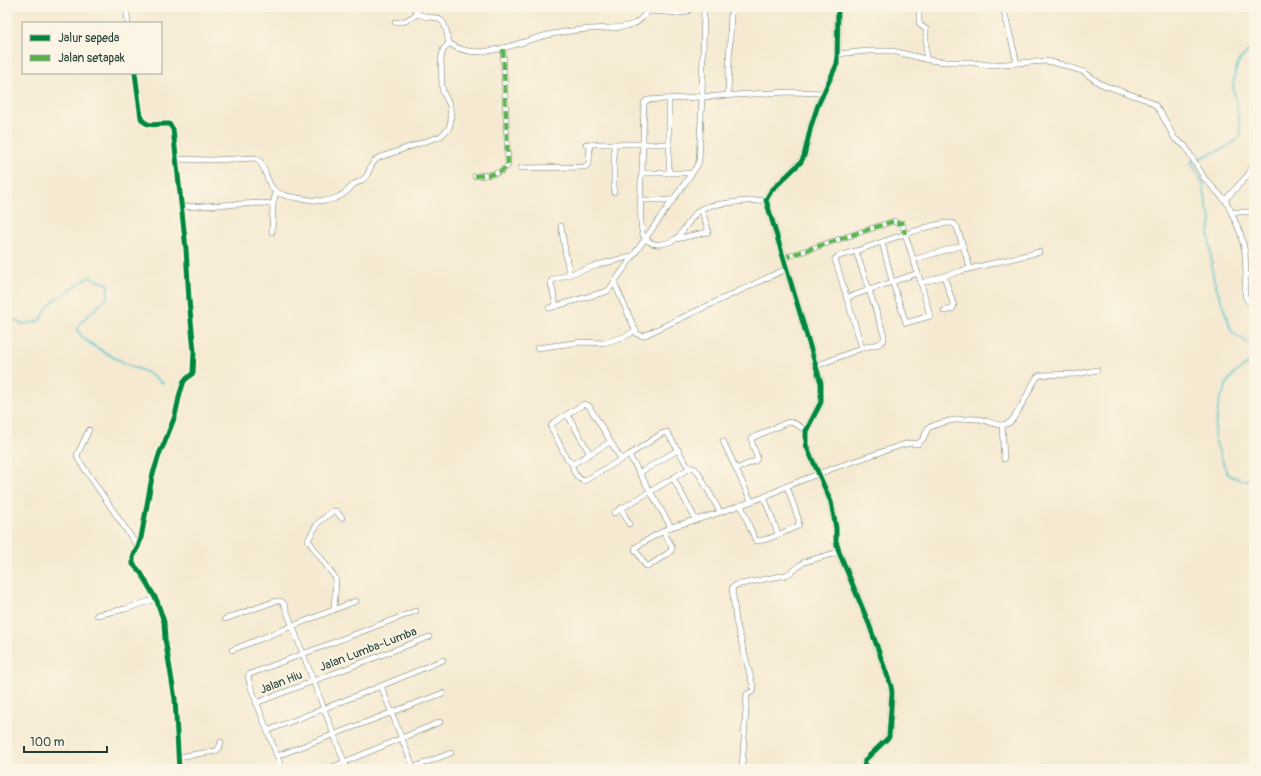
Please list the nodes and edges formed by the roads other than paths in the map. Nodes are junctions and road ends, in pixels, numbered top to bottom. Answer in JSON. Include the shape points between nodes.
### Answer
{"nodes":[{"id":1,"x":126,"y":7,"type":"edge"},
{"id":2,"x":414,"y":7,"type":"edge"},
{"id":3,"x":691,"y":7,"type":"edge"},
{"id":4,"x":704,"y":7,"type":"edge"},
{"id":5,"x":838,"y":7,"type":"edge"},
{"id":6,"x":919,"y":7,"type":"edge"},
{"id":7,"x":1003,"y":7,"type":"edge"},
{"id":8,"x":418,"y":14,"type":"junction"},
{"id":9,"x":128,"y":22,"type":"edge"},
{"id":10,"x":395,"y":22,"type":"dead end"},
{"id":11,"x":449,"y":43,"type":"junction"},
{"id":12,"x":503,"y":48,"type":"junction"},
{"id":13,"x":837,"y":54,"type":"junction"},
{"id":14,"x":926,"y":58,"type":"junction"},
{"id":15,"x":1017,"y":63,"type":"junction"},
{"id":16,"x":135,"y":74,"type":"edge"},
{"id":17,"x":824,"y":93,"type":"junction"},
{"id":18,"x":728,"y":95,"type":"junction"},
{"id":19,"x":702,"y":97,"type":"junction"},
{"id":20,"x":669,"y":99,"type":"junction"},
{"id":21,"x":614,"y":144,"type":"junction"},
{"id":22,"x":669,"y":144,"type":"junction"},
{"id":23,"x":642,"y":145,"type":"junction"},
{"id":24,"x":176,"y":159,"type":"junction"},
{"id":25,"x":1254,"y":163,"type":"edge"},
{"id":26,"x":522,"y":168,"type":"dead end"},
{"id":27,"x":642,"y":173,"type":"junction"},
{"id":28,"x":669,"y":173,"type":"junction"},
{"id":29,"x":692,"y":174,"type":"junction"},
{"id":30,"x":475,"y":176,"type":"dead end"},
{"id":31,"x":276,"y":192,"type":"junction"},
{"id":32,"x":614,"y":192,"type":"dead end"},
{"id":33,"x":641,"y":200,"type":"junction"},
{"id":34,"x":673,"y":200,"type":"junction"},
{"id":35,"x":766,"y":200,"type":"junction"},
{"id":36,"x":1225,"y":200,"type":"junction"},
{"id":37,"x":273,"y":204,"type":"junction"},
{"id":38,"x":181,"y":207,"type":"junction"},
{"id":39,"x":701,"y":209,"type":"junction"},
{"id":40,"x":1231,"y":212,"type":"junction"},
{"id":41,"x":1254,"y":212,"type":"edge"},
{"id":42,"x":560,"y":226,"type":"dead end"},
{"id":43,"x":272,"y":232,"type":"dead end"},
{"id":44,"x":905,"y":234,"type":"junction"},
{"id":45,"x":646,"y":238,"type":"junction"},
{"id":46,"x":676,"y":239,"type":"junction"},
{"id":47,"x":882,"y":242,"type":"junction"},
{"id":48,"x":963,"y":245,"type":"junction"},
{"id":49,"x":856,"y":250,"type":"junction"},
{"id":50,"x":1039,"y":252,"type":"dead end"},
{"id":51,"x":632,"y":256,"type":"junction"},
{"id":52,"x":783,"y":258,"type":"junction"},
{"id":53,"x":913,"y":260,"type":"junction"},
{"id":54,"x":970,"y":268,"type":"junction"},
{"id":55,"x":786,"y":269,"type":"junction"},
{"id":56,"x":918,"y":273,"type":"junction"},
{"id":57,"x":569,"y":274,"type":"junction"},
{"id":58,"x":1246,"y":275,"type":"junction"},
{"id":59,"x":1254,"y":275,"type":"edge"},
{"id":60,"x":944,"y":276,"type":"junction"},
{"id":61,"x":892,"y":281,"type":"junction"},
{"id":62,"x":614,"y":282,"type":"junction"},
{"id":63,"x":921,"y":283,"type":"junction"},
{"id":64,"x":869,"y":290,"type":"junction"},
{"id":65,"x":846,"y":298,"type":"junction"},
{"id":66,"x":1254,"y":304,"type":"edge"},
{"id":67,"x":556,"y":306,"type":"junction"},
{"id":68,"x":549,"y":308,"type":"dead end"},
{"id":69,"x":944,"y":311,"type":"dead end"},
{"id":70,"x":636,"y":330,"type":"junction"},
{"id":71,"x":537,"y":348,"type":"dead end"},
{"id":72,"x":862,"y":348,"type":"junction"},
{"id":73,"x":816,"y":366,"type":"junction"},
{"id":74,"x":1097,"y":370,"type":"dead end"},
{"id":75,"x":567,"y":414,"type":"junction"},
{"id":76,"x":1002,"y":425,"type":"junction"},
{"id":77,"x":89,"y":430,"type":"dead end"},
{"id":78,"x":806,"y":431,"type":"junction"},
{"id":79,"x":723,"y":441,"type":"dead end"},
{"id":80,"x":610,"y":442,"type":"junction"},
{"id":81,"x":678,"y":450,"type":"junction"},
{"id":82,"x":590,"y":454,"type":"junction"},
{"id":83,"x":630,"y":456,"type":"junction"},
{"id":84,"x":621,"y":459,"type":"junction"},
{"id":85,"x":1004,"y":459,"type":"dead end"},
{"id":86,"x":573,"y":464,"type":"junction"},
{"id":87,"x":690,"y":468,"type":"junction"},
{"id":88,"x":736,"y":469,"type":"junction"},
{"id":89,"x":639,"y":473,"type":"junction"},
{"id":90,"x":819,"y":473,"type":"junction"},
{"id":91,"x":674,"y":478,"type":"junction"},
{"id":92,"x":787,"y":486,"type":"junction"},
{"id":93,"x":650,"y":491,"type":"junction"},
{"id":94,"x":764,"y":497,"type":"junction"},
{"id":95,"x":751,"y":501,"type":"junction"},
{"id":96,"x":741,"y":505,"type":"junction"},
{"id":97,"x":621,"y":508,"type":"junction"},
{"id":98,"x":614,"y":512,"type":"dead end"},
{"id":99,"x":720,"y":512,"type":"junction"},
{"id":100,"x":342,"y":518,"type":"dead end"},
{"id":101,"x":696,"y":520,"type":"junction"},
{"id":102,"x":630,"y":524,"type":"dead end"},
{"id":103,"x":671,"y":527,"type":"junction"},
{"id":104,"x":664,"y":531,"type":"junction"},
{"id":105,"x":778,"y":534,"type":"junction"},
{"id":106,"x":138,"y":547,"type":"junction"},
{"id":107,"x":839,"y":552,"type":"junction"},
{"id":108,"x":156,"y":599,"type":"junction"},
{"id":109,"x":356,"y":601,"type":"dead end"},
{"id":110,"x":334,"y":610,"type":"junction"},
{"id":111,"x":416,"y":611,"type":"dead end"},
{"id":112,"x":96,"y":615,"type":"dead end"},
{"id":113,"x":225,"y":619,"type":"dead end"},
{"id":114,"x":293,"y":627,"type":"junction"},
{"id":115,"x":429,"y":637,"type":"dead end"},
{"id":116,"x":232,"y":650,"type":"dead end"},
{"id":117,"x":303,"y":654,"type":"junction"},
{"id":118,"x":443,"y":660,"type":"dead end"},
{"id":119,"x":313,"y":681,"type":"junction"},
{"id":120,"x":381,"y":686,"type":"junction"},
{"id":121,"x":443,"y":693,"type":"dead end"},
{"id":122,"x":256,"y":703,"type":"junction"},
{"id":123,"x":324,"y":708,"type":"junction"},
{"id":124,"x":392,"y":712,"type":"junction"},
{"id":125,"x":440,"y":722,"type":"dead end"},
{"id":126,"x":267,"y":731,"type":"junction"},
{"id":127,"x":334,"y":734,"type":"junction"},
{"id":128,"x":401,"y":738,"type":"junction"},
{"id":129,"x":221,"y":742,"type":"dead end"},
{"id":130,"x":451,"y":753,"type":"dead end"},
{"id":131,"x":277,"y":756,"type":"junction"},
{"id":132,"x":178,"y":757,"type":"junction"},
{"id":133,"x":344,"y":762,"type":"junction"},
{"id":134,"x":179,"y":769,"type":"edge"},
{"id":135,"x":282,"y":769,"type":"edge"},
{"id":136,"x":328,"y":769,"type":"edge"},
{"id":137,"x":347,"y":769,"type":"edge"},
{"id":138,"x":412,"y":769,"type":"edge"},
{"id":139,"x":742,"y":769,"type":"edge"},
{"id":140,"x":864,"y":769,"type":"edge"}],
"edges":[{"from":1,"to":9,"type":"street"},
{"from":2,"to":8,"type":"street"},
{"from":3,"to":12,"type":"street","via":[[681,13],[650,11],[645,13],[639,22],[625,27],[557,33]]},
{"from":4,"to":18,"type":"street","via":[[729,7],[731,10]]},
{"from":4,"to":19,"type":"street"},
{"from":5,"to":13,"type":"street"},
{"from":6,"to":14,"type":"street","via":[[920,25],[926,29]]},
{"from":7,"to":15,"type":"street"},
{"from":8,"to":10,"type":"street","via":[[403,22]]},
{"from":8,"to":11,"type":"street","via":[[442,21]]},
{"from":11,"to":12,"type":"street","via":[[467,51]]},
{"from":11,"to":31,"type":"street","via":[[441,59],[442,86],[450,106],[451,120],[444,134],[378,158],[364,179],[340,196],[322,201],[291,197]]},
{"from":12,"to":30,"type":"street","via":[[508,165],[498,173]]},
{"from":13,"to":14,"type":"street","via":[[893,51]]},
{"from":13,"to":17,"type":"street","via":[[837,64]]},
{"from":14,"to":15,"type":"street","via":[[989,65]]},
{"from":15,"to":36,"type":"street","via":[[1047,61],[1063,64],[1084,72],[1099,83],[1155,105],[1173,137],[1189,152],[1205,179]]},
{"from":16,"to":24,"type":"street","via":[[141,118],[147,125],[167,123],[171,126]]},
{"from":17,"to":18,"type":"street"},
{"from":17,"to":35,"type":"street","via":[[801,162],[771,191]]},
{"from":18,"to":19,"type":"street"},
{"from":19,"to":20,"type":"street"},
{"from":19,"to":29,"type":"street","via":[[699,161]]},
{"from":20,"to":22,"type":"street"},
{"from":20,"to":23,"type":"street","via":[[648,99],[644,103]]},
{"from":21,"to":23,"type":"street"},
{"from":21,"to":26,"type":"street","via":[[588,144],[589,163],[585,167]]},
{"from":21,"to":32,"type":"street"},
{"from":22,"to":23,"type":"street"},
{"from":22,"to":28,"type":"street"},
{"from":23,"to":27,"type":"street"},
{"from":24,"to":31,"type":"street","via":[[256,158]]},
{"from":24,"to":38,"type":"street"},
{"from":25,"to":36,"type":"street","via":[[1248,175]]},
{"from":27,"to":28,"type":"street"},
{"from":27,"to":33,"type":"street"},
{"from":28,"to":29,"type":"street"},
{"from":29,"to":34,"type":"street"},
{"from":31,"to":37,"type":"street"},
{"from":33,"to":34,"type":"street"},
{"from":33,"to":45,"type":"street","via":[[642,226]]},
{"from":34,"to":45,"type":"street"},
{"from":35,"to":39,"type":"street"},
{"from":35,"to":52,"type":"street"},
{"from":36,"to":40,"type":"street"},
{"from":37,"to":38,"type":"street"},
{"from":37,"to":43,"type":"street"},
{"from":38,"to":106,"type":"street","via":[[194,367],[193,373],[184,381],[175,416],[152,477]]},
{"from":39,"to":46,"type":"street"},
{"from":39,"to":46,"type":"street","via":[[708,232]]},
{"from":40,"to":41,"type":"street"},
{"from":40,"to":58,"type":"street","via":[[1244,244]]},
{"from":42,"to":57,"type":"street"},
{"from":44,"to":47,"type":"street"},
{"from":44,"to":48,"type":"street","via":[[935,225],[953,223]]},
{"from":44,"to":52,"type":"street","via":[[902,223],[895,221]]},
{"from":44,"to":53,"type":"street"},
{"from":45,"to":46,"type":"street","via":[[657,245]]},
{"from":45,"to":51,"type":"street"},
{"from":47,"to":49,"type":"street"},
{"from":47,"to":61,"type":"street"},
{"from":48,"to":53,"type":"street"},
{"from":48,"to":54,"type":"street"},
{"from":49,"to":64,"type":"street"},
{"from":49,"to":65,"type":"street","via":[[835,259]]},
{"from":50,"to":54,"type":"street"},
{"from":51,"to":57,"type":"street"},
{"from":51,"to":62,"type":"street"},
{"from":52,"to":55,"type":"street"},
{"from":53,"to":56,"type":"street"},
{"from":54,"to":60,"type":"street"},
{"from":55,"to":70,"type":"street","via":[[651,333],[641,336]]},
{"from":55,"to":73,"type":"street"},
{"from":56,"to":61,"type":"street"},
{"from":56,"to":63,"type":"street"},
{"from":57,"to":67,"type":"street","via":[[551,282]]},
{"from":58,"to":59,"type":"street"},
{"from":58,"to":66,"type":"street","via":[[1245,294],[1247,300]]},
{"from":60,"to":63,"type":"street"},
{"from":60,"to":69,"type":"street","via":[[954,306]]},
{"from":61,"to":63,"type":"street","via":[[905,321],[908,323],[930,316]]},
{"from":61,"to":64,"type":"street"},
{"from":62,"to":67,"type":"street","via":[[606,293]]},
{"from":62,"to":70,"type":"street"},
{"from":64,"to":65,"type":"street"},
{"from":64,"to":72,"type":"street","via":[[885,337],[879,344]]},
{"from":65,"to":72,"type":"street"},
{"from":67,"to":68,"type":"street"},
{"from":70,"to":71,"type":"street","via":[[604,343],[582,342]]},
{"from":72,"to":73,"type":"street"},
{"from":73,"to":78,"type":"street","via":[[821,384],[821,402]]},
{"from":74,"to":76,"type":"street","via":[[1037,377],[1014,418]]},
{"from":75,"to":80,"type":"street","via":[[584,404],[587,405]]},
{"from":75,"to":82,"type":"street"},
{"from":75,"to":86,"type":"street","via":[[551,427],[567,459]]},
{"from":76,"to":85,"type":"street"},
{"from":76,"to":90,"type":"street","via":[[977,419],[945,422],[928,428],[918,444],[902,445]]},
{"from":77,"to":106,"type":"street","via":[[77,457]]},
{"from":78,"to":88,"type":"street","via":[[788,422],[750,439],[757,459]]},
{"from":78,"to":90,"type":"street","via":[[806,445]]},
{"from":79,"to":88,"type":"street"},
{"from":80,"to":82,"type":"street"},
{"from":80,"to":84,"type":"street"},
{"from":81,"to":83,"type":"street","via":[[666,433]]},
{"from":81,"to":87,"type":"street"},
{"from":81,"to":89,"type":"street"},
{"from":82,"to":86,"type":"street"},
{"from":83,"to":84,"type":"street"},
{"from":83,"to":89,"type":"street"},
{"from":84,"to":86,"type":"street","via":[[584,481],[573,469]]},
{"from":87,"to":91,"type":"street"},
{"from":87,"to":99,"type":"street","via":[[698,472]]},
{"from":88,"to":95,"type":"street"},
{"from":89,"to":93,"type":"street"},
{"from":90,"to":92,"type":"street"},
{"from":90,"to":107,"type":"street","via":[[831,502]]},
{"from":91,"to":93,"type":"street"},
{"from":91,"to":101,"type":"street"},
{"from":92,"to":94,"type":"street"},
{"from":92,"to":105,"type":"street","via":[[799,522],[798,526]]},
{"from":93,"to":97,"type":"street"},
{"from":93,"to":103,"type":"street"},
{"from":94,"to":95,"type":"street"},
{"from":94,"to":105,"type":"street"},
{"from":95,"to":96,"type":"street"},
{"from":96,"to":99,"type":"street"},
{"from":96,"to":105,"type":"street","via":[[756,541]]},
{"from":97,"to":98,"type":"street"},
{"from":97,"to":102,"type":"street"},
{"from":99,"to":101,"type":"street"},
{"from":100,"to":110,"type":"street","via":[[333,511],[318,524],[308,540],[336,578]]},
{"from":101,"to":103,"type":"street"},
{"from":103,"to":104,"type":"street"},
{"from":104,"to":104,"type":"street","via":[[635,548],[646,566],[671,551],[672,547]]},
{"from":106,"to":108,"type":"street","via":[[133,564]]},
{"from":107,"to":139,"type":"street","via":[[804,562],[786,575],[732,588],[736,621],[754,690],[747,694]]},
{"from":107,"to":140,"type":"street","via":[[869,624],[892,693],[889,737],[865,760]]},
{"from":108,"to":112,"type":"street"},
{"from":108,"to":132,"type":"street","via":[[164,622],[175,699]]},
{"from":109,"to":110,"type":"street"},
{"from":110,"to":114,"type":"street"},
{"from":111,"to":117,"type":"street"},
{"from":113,"to":114,"type":"street","via":[[279,600],[284,604]]},
{"from":114,"to":116,"type":"street"},
{"from":114,"to":117,"type":"street"},
{"from":115,"to":119,"type":"street","name":"Jalan Lumba-Lumba"},
{"from":117,"to":119,"type":"street"},
{"from":117,"to":122,"type":"street","via":[[248,676]]},
{"from":118,"to":120,"type":"street"},
{"from":119,"to":122,"type":"street","name":"Jalan Hiu"},
{"from":119,"to":123,"type":"street"},
{"from":120,"to":123,"type":"street"},
{"from":120,"to":124,"type":"street"},
{"from":121,"to":124,"type":"street"},
{"from":122,"to":126,"type":"street"},
{"from":123,"to":126,"type":"street"},
{"from":123,"to":127,"type":"street"},
{"from":124,"to":127,"type":"street"},
{"from":124,"to":128,"type":"street"},
{"from":125,"to":128,"type":"street"},
{"from":126,"to":131,"type":"street"},
{"from":127,"to":131,"type":"street"},
{"from":127,"to":133,"type":"street"},
{"from":128,"to":133,"type":"street"},
{"from":128,"to":138,"type":"street"},
{"from":129,"to":132,"type":"street","via":[[216,751]]},
{"from":130,"to":138,"type":"street"},
{"from":131,"to":135,"type":"street"},
{"from":132,"to":134,"type":"street"},
{"from":133,"to":136,"type":"street"},
{"from":133,"to":137,"type":"street"}]}
